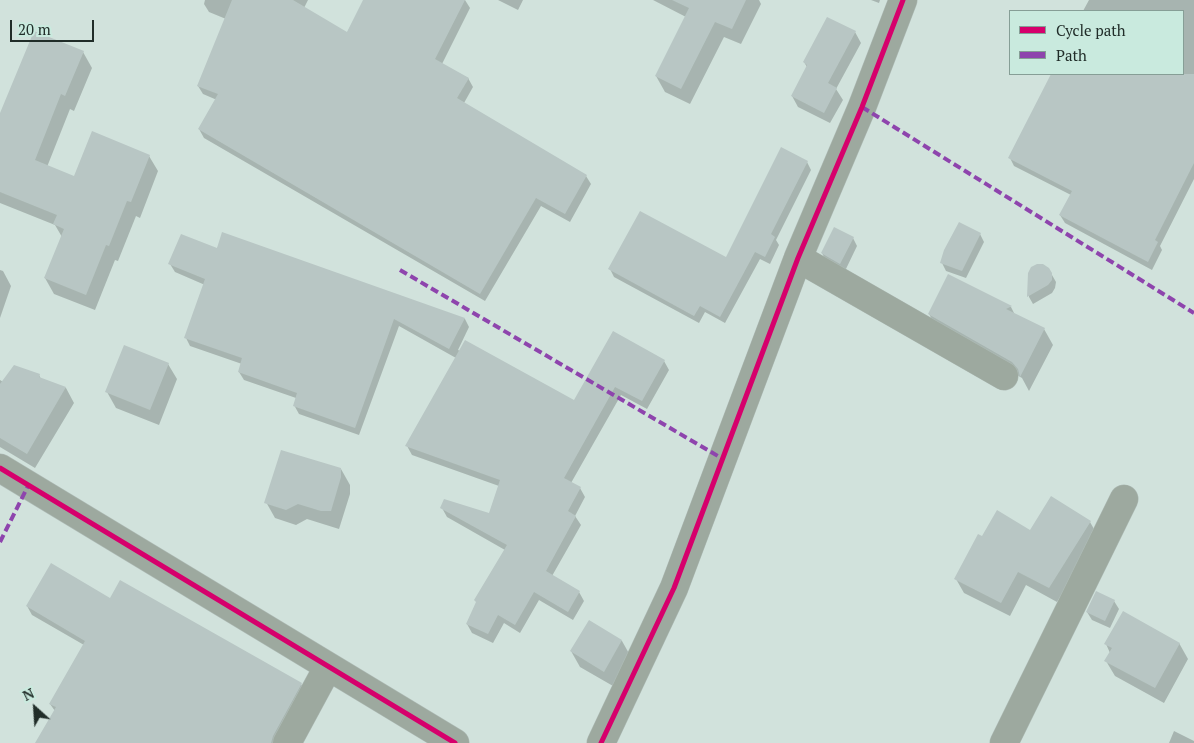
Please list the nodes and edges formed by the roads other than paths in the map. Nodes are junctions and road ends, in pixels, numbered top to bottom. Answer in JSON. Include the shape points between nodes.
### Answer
{"nodes":[{"id":1,"x":903,"y":0,"type":"edge"},
{"id":2,"x":798,"y":258,"type":"junction"},
{"id":3,"x":1004,"y":376,"type":"dead end"},
{"id":4,"x":0,"y":468,"type":"edge"},
{"id":5,"x":1124,"y":499,"type":"dead end"},
{"id":6,"x":328,"y":666,"type":"junction"},
{"id":7,"x":287,"y":743,"type":"edge"},
{"id":8,"x":455,"y":743,"type":"edge"},
{"id":9,"x":601,"y":743,"type":"edge"},
{"id":10,"x":1004,"y":743,"type":"edge"}],
"edges":[{"from":1,"to":2,"type":"street"},
{"from":2,"to":3,"type":"street"},
{"from":2,"to":9,"type":"street","via":[[674,588]]},
{"from":4,"to":6,"type":"street"},
{"from":5,"to":10,"type":"street"},
{"from":6,"to":7,"type":"street"},
{"from":6,"to":8,"type":"street"}]}
